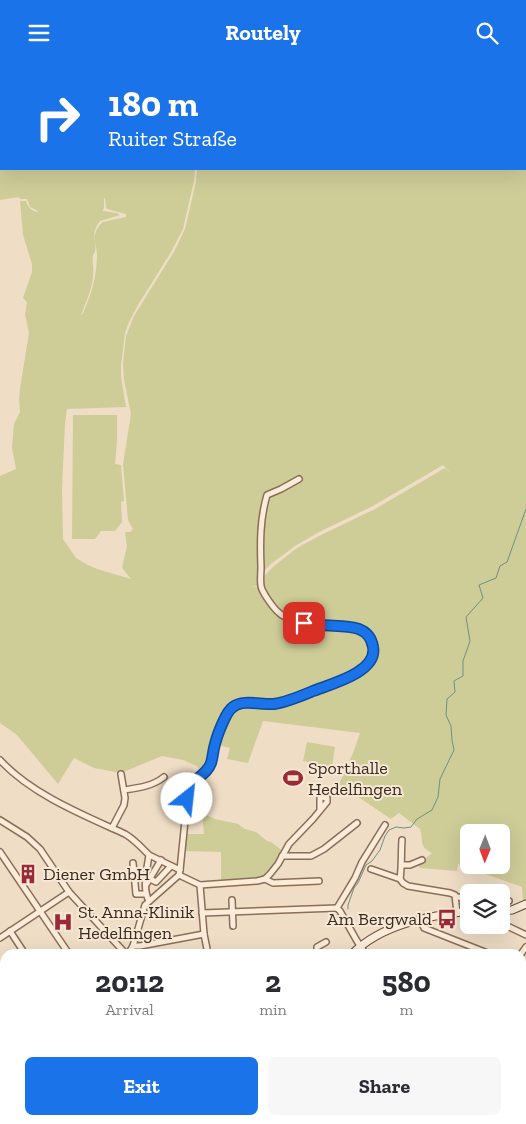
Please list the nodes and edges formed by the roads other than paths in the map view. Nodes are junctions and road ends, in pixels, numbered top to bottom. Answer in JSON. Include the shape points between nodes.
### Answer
{"nodes":[{"id":1,"x":299,"y":479,"type":"dead end"},
{"id":2,"x":0,"y":760,"type":"edge"},
{"id":3,"x":121,"y":774,"type":"dead end"},
{"id":4,"x":164,"y":777,"type":"dead end"},
{"id":5,"x":124,"y":790,"type":"junction"},
{"id":6,"x":320,"y":810,"type":"dead end"},
{"id":7,"x":0,"y":820,"type":"edge"},
{"id":8,"x":357,"y":823,"type":"dead end"},
{"id":9,"x":385,"y":825,"type":"dead end"},
{"id":10,"x":112,"y":828,"type":"junction"},
{"id":11,"x":402,"y":839,"type":"dead end"},
{"id":12,"x":0,"y":852,"type":"edge"},
{"id":13,"x":149,"y":855,"type":"junction"},
{"id":14,"x":282,"y":856,"type":"junction"},
{"id":15,"x":161,"y":860,"type":"junction"},
{"id":16,"x":422,"y":860,"type":"dead end"},
{"id":17,"x":133,"y":863,"type":"dead end"},
{"id":18,"x":402,"y":865,"type":"junction"},
{"id":19,"x":171,"y":866,"type":"junction"},
{"id":20,"x":371,"y":869,"type":"dead end"},
{"id":21,"x":180,"y":873,"type":"junction"},
{"id":22,"x":150,"y":879,"type":"junction"},
{"id":23,"x":265,"y":879,"type":"junction"},
{"id":24,"x":400,"y":879,"type":"junction"},
{"id":25,"x":319,"y":881,"type":"dead end"},
{"id":26,"x":146,"y":885,"type":"junction"},
{"id":27,"x":200,"y":885,"type":"junction"},
{"id":28,"x":69,"y":892,"type":"junction"},
{"id":29,"x":145,"y":894,"type":"junction"},
{"id":30,"x":456,"y":897,"type":"junction"},
{"id":31,"x":460,"y":897,"type":"edge"},
{"id":32,"x":232,"y":900,"type":"dead end"},
{"id":33,"x":149,"y":901,"type":"junction"},
{"id":34,"x":526,"y":904,"type":"edge"},
{"id":35,"x":460,"y":905,"type":"edge"},
{"id":36,"x":337,"y":908,"type":"junction"},
{"id":37,"x":510,"y":909,"type":"edge"},
{"id":38,"x":40,"y":911,"type":"junction"},
{"id":39,"x":232,"y":912,"type":"junction"},
{"id":40,"x":202,"y":913,"type":"junction"},
{"id":41,"x":460,"y":914,"type":"edge"},
{"id":42,"x":421,"y":921,"type":"junction"},
{"id":43,"x":233,"y":926,"type":"dead end"},
{"id":44,"x":510,"y":927,"type":"edge"},
{"id":45,"x":0,"y":929,"type":"edge"},
{"id":46,"x":10,"y":931,"type":"junction"},
{"id":47,"x":204,"y":934,"type":"junction"},
{"id":48,"x":526,"y":935,"type":"edge"},
{"id":49,"x":2,"y":936,"type":"edge"},
{"id":50,"x":326,"y":942,"type":"dead end"},
{"id":51,"x":133,"y":946,"type":"junction"},
{"id":52,"x":22,"y":949,"type":"edge"},
{"id":53,"x":66,"y":949,"type":"edge"},
{"id":54,"x":122,"y":949,"type":"edge"},
{"id":55,"x":131,"y":949,"type":"edge"},
{"id":56,"x":207,"y":949,"type":"edge"},
{"id":57,"x":317,"y":949,"type":"edge"},
{"id":58,"x":359,"y":949,"type":"edge"},
{"id":59,"x":362,"y":949,"type":"edge"},
{"id":60,"x":478,"y":949,"type":"edge"}],
"edges":[{"from":1,"to":21,"type":"street","via":[[268,495],[264,506],[260,530],[261,586],[275,610],[283,616],[304,623],[364,631],[370,637],[374,651],[369,662],[346,679],[293,699],[276,703],[244,703],[229,710],[208,769],[188,791]]},
{"from":2,"to":10,"type":"street","via":[[8,770],[48,797]]},
{"from":3,"to":5,"type":"street"},
{"from":4,"to":5,"type":"street","via":[[158,782]]},
{"from":5,"to":10,"type":"street","via":[[124,805]]},
{"from":6,"to":14,"type":"street"},
{"from":7,"to":28,"type":"street","via":[[40,849]]},
{"from":8,"to":14,"type":"street","via":[[312,856]]},
{"from":9,"to":36,"type":"street"},
{"from":10,"to":13,"type":"street","via":[[132,838]]},
{"from":11,"to":18,"type":"street"},
{"from":12,"to":38,"type":"street"},
{"from":13,"to":15,"type":"street"},
{"from":13,"to":26,"type":"street"},
{"from":14,"to":23,"type":"street"},
{"from":15,"to":19,"type":"street"},
{"from":15,"to":22,"type":"street"},
{"from":16,"to":18,"type":"street"},
{"from":17,"to":29,"type":"street","via":[[136,894]]},
{"from":18,"to":24,"type":"street"},
{"from":19,"to":21,"type":"street"},
{"from":19,"to":22,"type":"street","via":[[156,882]]},
{"from":20,"to":24,"type":"street"},
{"from":21,"to":27,"type":"street"},
{"from":21,"to":33,"type":"street"},
{"from":22,"to":26,"type":"street"},
{"from":23,"to":25,"type":"street","via":[[273,883]]},
{"from":23,"to":27,"type":"street"},
{"from":24,"to":30,"type":"street","via":[[408,886]]},
{"from":26,"to":29,"type":"street"},
{"from":27,"to":40,"type":"street"},
{"from":28,"to":38,"type":"street"},
{"from":28,"to":54,"type":"street"},
{"from":29,"to":33,"type":"street"},
{"from":30,"to":31,"type":"street"},
{"from":30,"to":35,"type":"street"},
{"from":32,"to":39,"type":"street"},
{"from":33,"to":51,"type":"street"},
{"from":34,"to":37,"type":"main road"},
{"from":36,"to":39,"type":"street"},
{"from":36,"to":58,"type":"street"},
{"from":38,"to":46,"type":"street"},
{"from":38,"to":53,"type":"street"},
{"from":39,"to":40,"type":"street"},
{"from":39,"to":43,"type":"street"},
{"from":40,"to":47,"type":"street"},
{"from":41,"to":42,"type":"main road"},
{"from":42,"to":59,"type":"main road"},
{"from":42,"to":60,"type":"street","via":[[427,930]]},
{"from":44,"to":48,"type":"street"},
{"from":45,"to":49,"type":"street"},
{"from":46,"to":49,"type":"street"},
{"from":46,"to":52,"type":"street"},
{"from":47,"to":51,"type":"street"},
{"from":47,"to":56,"type":"street"},
{"from":50,"to":57,"type":"street"},
{"from":51,"to":55,"type":"street"}]}
